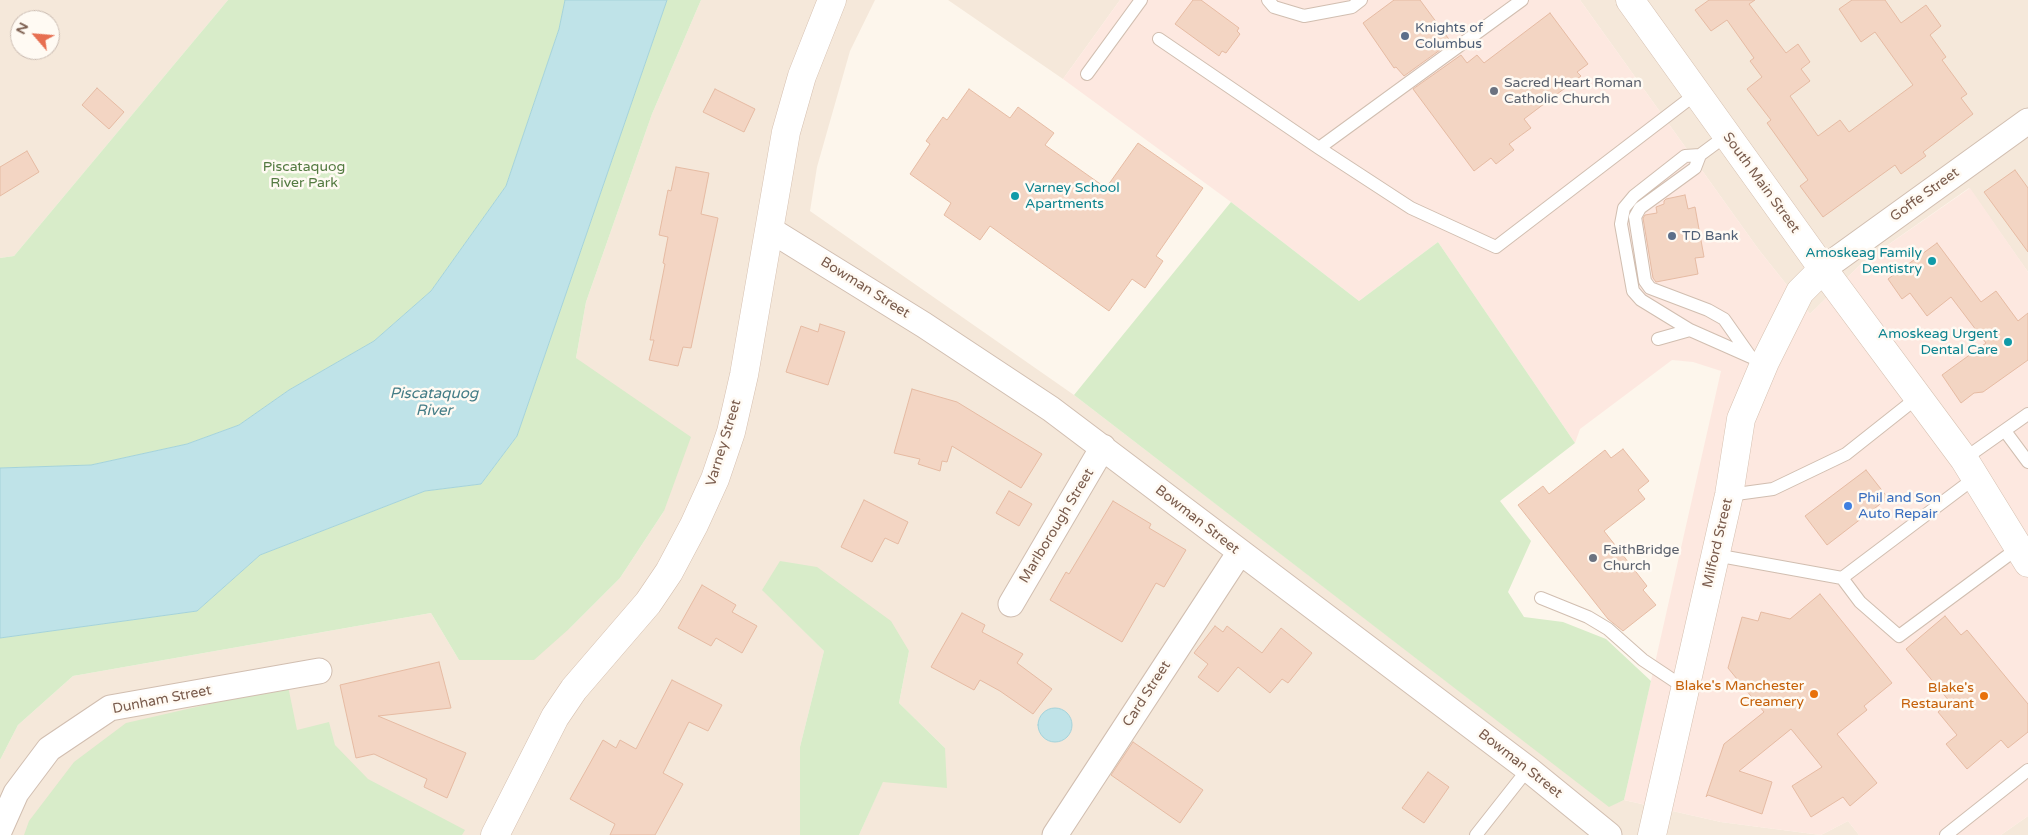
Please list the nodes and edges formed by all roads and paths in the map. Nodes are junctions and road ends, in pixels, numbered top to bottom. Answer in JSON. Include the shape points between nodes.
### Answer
{"nodes":[{"id":1,"x":832,"y":0,"type":"edge"},
{"id":2,"x":1140,"y":0,"type":"edge"},
{"id":3,"x":1268,"y":0,"type":"edge"},
{"id":4,"x":1361,"y":0,"type":"edge"},
{"id":5,"x":1522,"y":0,"type":"edge"},
{"id":6,"x":1630,"y":0,"type":"edge"},
{"id":7,"x":1159,"y":39,"type":"dead end"},
{"id":8,"x":1087,"y":74,"type":"dead end"},
{"id":9,"x":1697,"y":93,"type":"junction"},
{"id":10,"x":2028,"y":121,"type":"edge"},
{"id":11,"x":1727,"y":135,"type":"junction"},
{"id":12,"x":1319,"y":148,"type":"junction"},
{"id":13,"x":1700,"y":155,"type":"junction"},
{"id":14,"x":769,"y":229,"type":"junction"},
{"id":15,"x":1823,"y":269,"type":"junction"},
{"id":16,"x":1690,"y":330,"type":"junction"},
{"id":17,"x":1658,"y":339,"type":"dead end"},
{"id":18,"x":1758,"y":359,"type":"junction"},
{"id":19,"x":1918,"y":398,"type":"junction"},
{"id":20,"x":2028,"y":414,"type":"edge"},
{"id":21,"x":2005,"y":431,"type":"junction"},
{"id":22,"x":1103,"y":447,"type":"junction"},
{"id":23,"x":2028,"y":462,"type":"edge"},
{"id":24,"x":1970,"y":468,"type":"junction"},
{"id":25,"x":1729,"y":495,"type":"junction"},
{"id":26,"x":1240,"y":552,"type":"junction"},
{"id":27,"x":1715,"y":554,"type":"junction"},
{"id":28,"x":2023,"y":555,"type":"edge"},
{"id":29,"x":1842,"y":578,"type":"junction"},
{"id":30,"x":1541,"y":598,"type":"dead end"},
{"id":31,"x":1010,"y":604,"type":"dead end"},
{"id":32,"x":319,"y":671,"type":"dead end"},
{"id":33,"x":1685,"y":688,"type":"junction"},
{"id":34,"x":1528,"y":769,"type":"junction"},
{"id":35,"x":2028,"y":770,"type":"edge"},
{"id":36,"x":0,"y":828,"type":"edge"},
{"id":37,"x":495,"y":835,"type":"edge"},
{"id":38,"x":1055,"y":835,"type":"edge"},
{"id":39,"x":1476,"y":835,"type":"edge"},
{"id":40,"x":1609,"y":835,"type":"edge"},
{"id":41,"x":1652,"y":835,"type":"edge"},
{"id":42,"x":1946,"y":835,"type":"edge"}],
"edges":[{"from":1,"to":14,"type":"main road","name":"Varney Street","via":[[802,76],[786,132]]},
{"from":2,"to":8,"type":"lane"},
{"from":3,"to":4,"type":"lane","via":[[1274,7],[1304,16],[1352,7]]},
{"from":5,"to":12,"type":"lane"},
{"from":6,"to":9,"type":"main road","name":"South Main Street"},
{"from":7,"to":12,"type":"lane"},
{"from":9,"to":11,"type":"main road","name":"South Main Street"},
{"from":9,"to":12,"type":"lane","via":[[1496,247],[1411,208]]},
{"from":10,"to":15,"type":"street","name":"Goffe Street"},
{"from":11,"to":13,"type":"lane"},
{"from":11,"to":15,"type":"main road","name":"South Main Street"},
{"from":13,"to":16,"type":"lane","via":[[1685,156],[1634,196],[1624,208],[1622,224],[1633,291],[1640,300]]},
{"from":13,"to":18,"type":"lane","via":[[1695,168],[1640,208],[1635,217],[1645,282],[1650,288],[1724,319]]},
{"from":14,"to":22,"type":"street","name":"Bowman Street","via":[[939,334]]},
{"from":14,"to":37,"type":"main road","name":"Varney Street","via":[[744,375],[716,479],[664,580],[574,689],[555,717]]},
{"from":15,"to":18,"type":"main road","name":"Milford Street","via":[[1800,292]]},
{"from":15,"to":19,"type":"main road","name":"South Main Street"},
{"from":16,"to":17,"type":"lane"},
{"from":16,"to":18,"type":"lane"},
{"from":18,"to":25,"type":"main road","name":"Milford Street","via":[[1741,419]]},
{"from":19,"to":24,"type":"main road","name":"South Main Street"},
{"from":19,"to":25,"type":"lane","via":[[1846,454],[1773,489]]},
{"from":20,"to":21,"type":"lane"},
{"from":21,"to":23,"type":"lane"},
{"from":21,"to":24,"type":"lane"},
{"from":22,"to":26,"type":"street","name":"Bowman Street"},
{"from":22,"to":31,"type":"street","name":"Marlborough Street"},
{"from":24,"to":28,"type":"main road","name":"South Main Street"},
{"from":24,"to":29,"type":"lane"},
{"from":25,"to":27,"type":"main road","name":"Milford Street"},
{"from":26,"to":34,"type":"street","name":"Bowman Street"},
{"from":26,"to":38,"type":"street","name":"Card Street"},
{"from":27,"to":29,"type":"lane"},
{"from":27,"to":33,"type":"main road","name":"Milford Street"},
{"from":28,"to":29,"type":"lane","via":[[1899,636],[1860,602]]},
{"from":30,"to":33,"type":"lane","via":[[1588,617]]},
{"from":32,"to":36,"type":"street","name":"Dunham Street","via":[[110,708],[49,749],[16,793]]},
{"from":33,"to":41,"type":"main road","name":"Milford Street"},
{"from":34,"to":39,"type":"lane"},
{"from":34,"to":40,"type":"street","name":"Bowman Street"},
{"from":35,"to":42,"type":"lane"}]}
